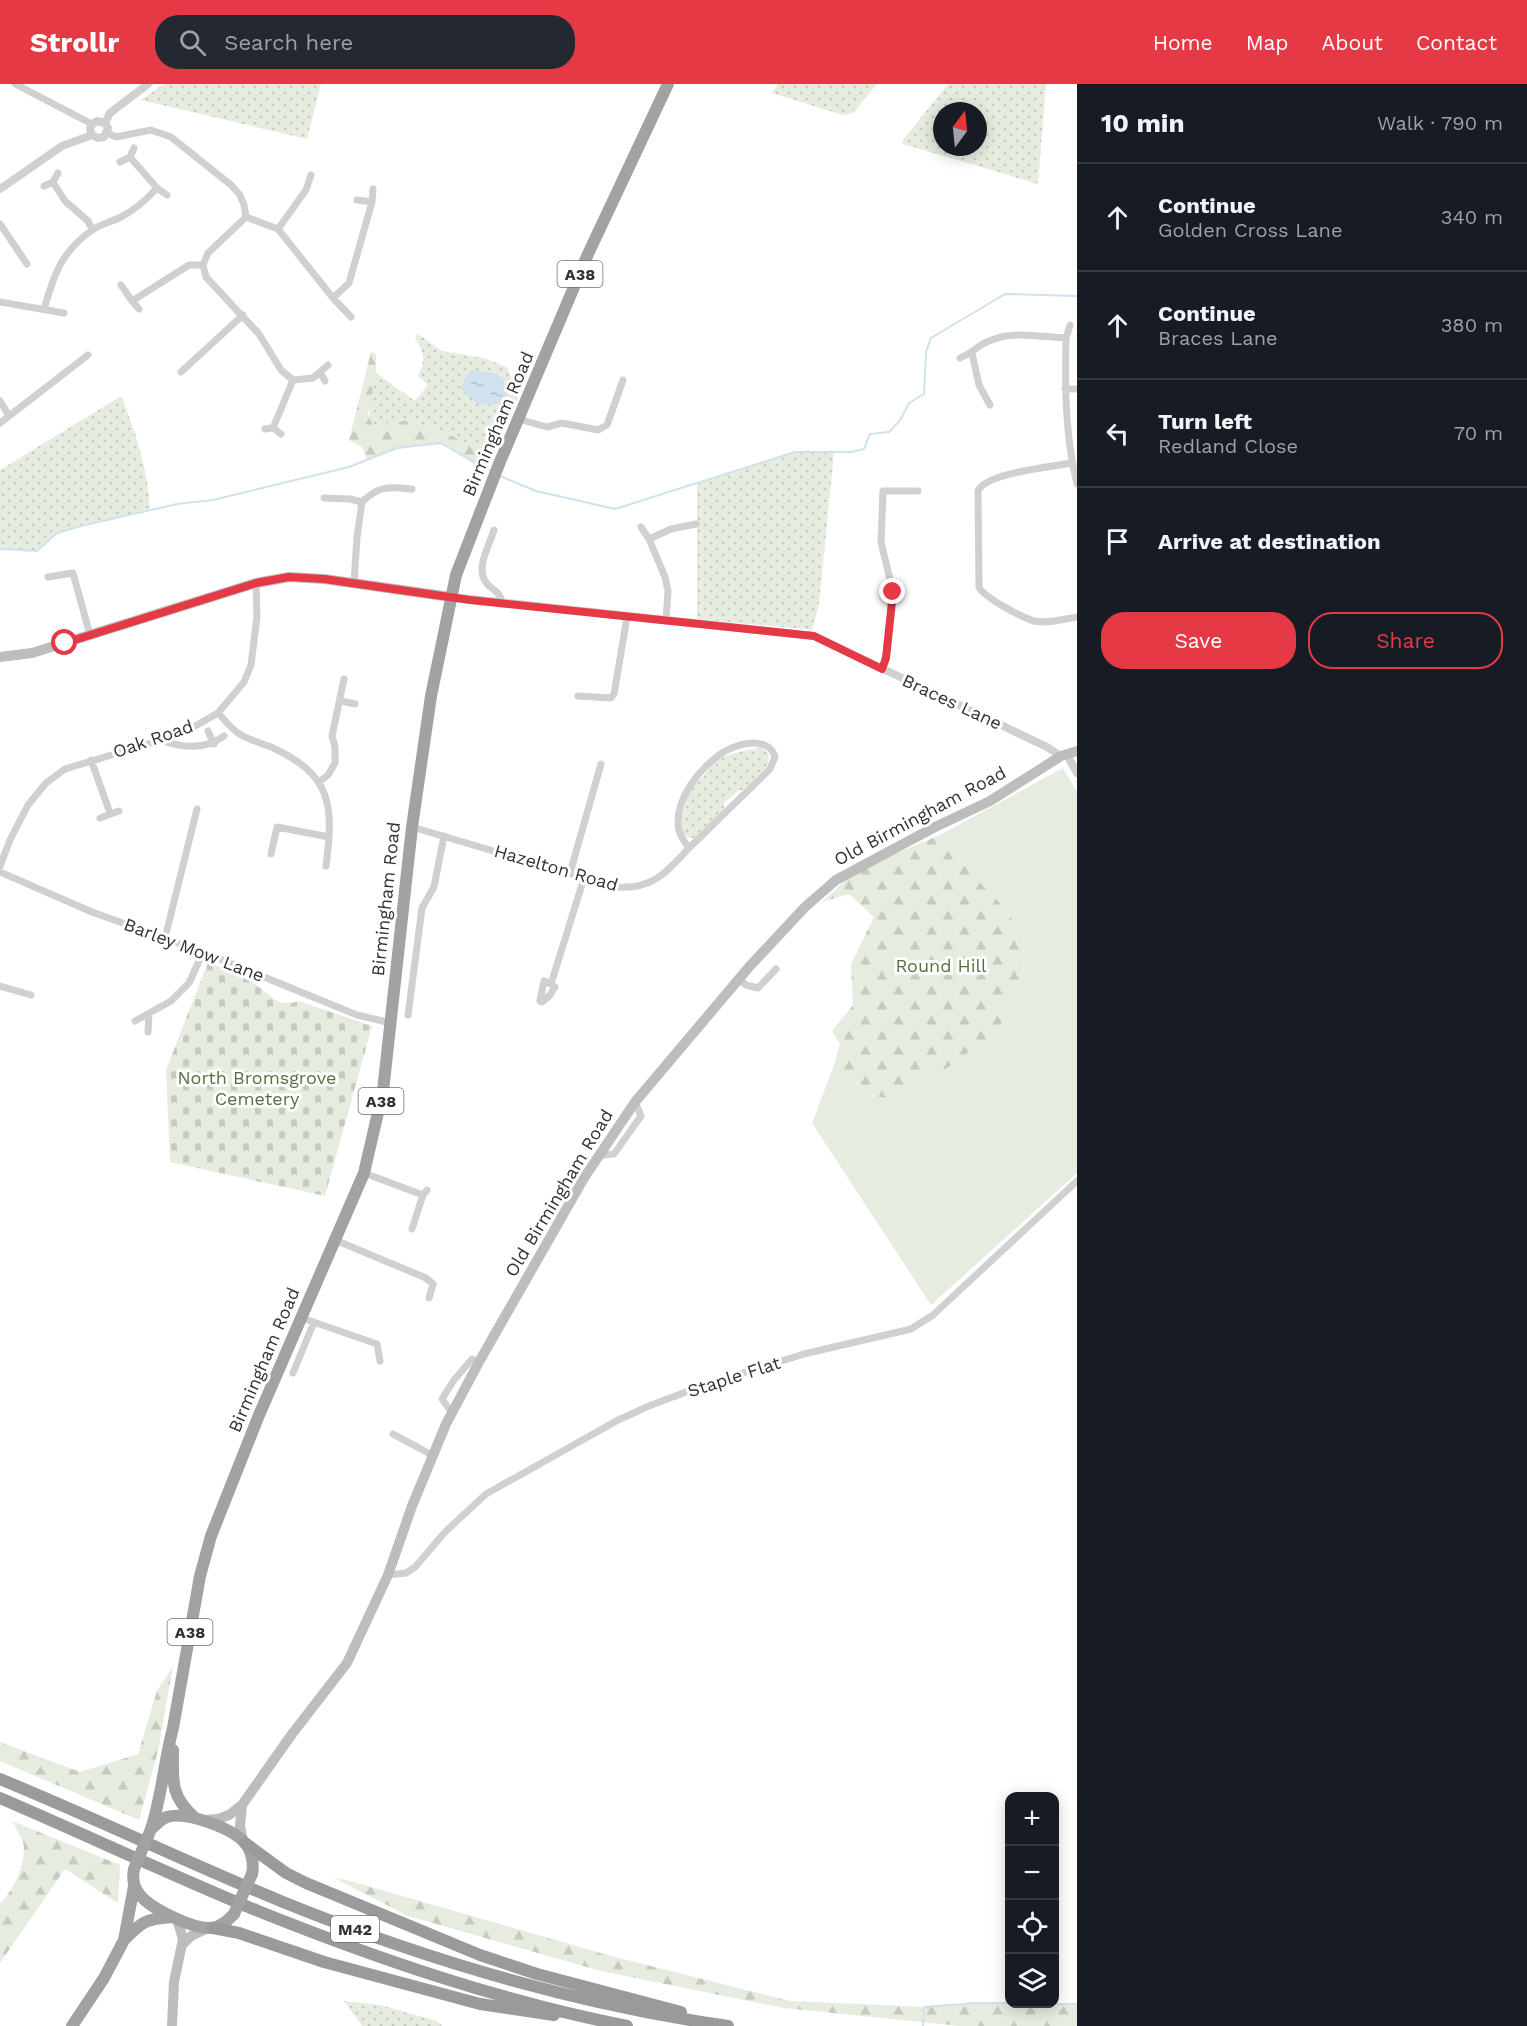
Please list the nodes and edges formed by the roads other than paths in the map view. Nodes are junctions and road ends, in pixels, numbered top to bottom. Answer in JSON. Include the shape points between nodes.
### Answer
{"nodes":[{"id":1,"x":15,"y":84,"type":"edge"},
{"id":2,"x":148,"y":84,"type":"edge"},
{"id":3,"x":668,"y":84,"type":"edge"},
{"id":4,"x":105,"y":123,"type":"junction"},
{"id":5,"x":92,"y":124,"type":"junction"},
{"id":6,"x":107,"y":134,"type":"junction"},
{"id":7,"x":92,"y":135,"type":"junction"},
{"id":8,"x":134,"y":148,"type":"dead end"},
{"id":9,"x":130,"y":157,"type":"junction"},
{"id":10,"x":120,"y":162,"type":"dead end"},
{"id":11,"x":58,"y":173,"type":"dead end"},
{"id":12,"x":311,"y":176,"type":"dead end"},
{"id":13,"x":53,"y":182,"type":"junction"},
{"id":14,"x":44,"y":186,"type":"dead end"},
{"id":15,"x":157,"y":188,"type":"junction"},
{"id":16,"x":0,"y":189,"type":"edge"},
{"id":17,"x":373,"y":189,"type":"dead end"},
{"id":18,"x":306,"y":190,"type":"junction"},
{"id":19,"x":314,"y":192,"type":"dead end"},
{"id":20,"x":167,"y":195,"type":"dead end"},
{"id":21,"x":357,"y":200,"type":"dead end"},
{"id":22,"x":372,"y":202,"type":"junction"},
{"id":23,"x":246,"y":217,"type":"junction"},
{"id":24,"x":0,"y":224,"type":"edge"},
{"id":25,"x":92,"y":229,"type":"junction"},
{"id":26,"x":278,"y":229,"type":"junction"},
{"id":27,"x":27,"y":264,"type":"dead end"},
{"id":28,"x":204,"y":265,"type":"junction"},
{"id":29,"x":121,"y":285,"type":"dead end"},
{"id":30,"x":333,"y":298,"type":"junction"},
{"id":31,"x":132,"y":301,"type":"junction"},
{"id":32,"x":0,"y":302,"type":"edge"},
{"id":33,"x":44,"y":309,"type":"junction"},
{"id":34,"x":140,"y":309,"type":"dead end"},
{"id":35,"x":64,"y":313,"type":"dead end"},
{"id":36,"x":243,"y":315,"type":"junction"},
{"id":37,"x":351,"y":317,"type":"dead end"},
{"id":38,"x":1070,"y":325,"type":"dead end"},
{"id":39,"x":1066,"y":339,"type":"junction"},
{"id":40,"x":972,"y":353,"type":"junction"},
{"id":41,"x":88,"y":355,"type":"dead end"},
{"id":42,"x":960,"y":358,"type":"dead end"},
{"id":43,"x":328,"y":365,"type":"dead end"},
{"id":44,"x":181,"y":372,"type":"dead end"},
{"id":45,"x":320,"y":372,"type":"junction"},
{"id":46,"x":293,"y":380,"type":"junction"},
{"id":47,"x":623,"y":380,"type":"dead end"},
{"id":48,"x":325,"y":381,"type":"dead end"},
{"id":49,"x":1077,"y":388,"type":"edge"},
{"id":50,"x":1065,"y":389,"type":"junction"},
{"id":51,"x":0,"y":401,"type":"edge"},
{"id":52,"x":990,"y":405,"type":"dead end"},
{"id":53,"x":9,"y":416,"type":"junction"},
{"id":54,"x":518,"y":419,"type":"junction"},
{"id":55,"x":0,"y":423,"type":"edge"},
{"id":56,"x":273,"y":428,"type":"junction"},
{"id":57,"x":265,"y":429,"type":"dead end"},
{"id":58,"x":281,"y":434,"type":"dead end"},
{"id":59,"x":1071,"y":463,"type":"junction"},
{"id":60,"x":1077,"y":483,"type":"edge"},
{"id":61,"x":412,"y":489,"type":"dead end"},
{"id":62,"x":918,"y":491,"type":"dead end"},
{"id":63,"x":324,"y":498,"type":"dead end"},
{"id":64,"x":362,"y":502,"type":"junction"},
{"id":65,"x":696,"y":524,"type":"dead end"},
{"id":66,"x":641,"y":528,"type":"dead end"},
{"id":67,"x":495,"y":530,"type":"dead end"},
{"id":68,"x":649,"y":539,"type":"junction"},
{"id":69,"x":48,"y":577,"type":"dead end"},
{"id":70,"x":256,"y":583,"type":"junction"},
{"id":71,"x":354,"y":584,"type":"junction"},
{"id":72,"x":451,"y":597,"type":"junction"},
{"id":73,"x":503,"y":603,"type":"junction"},
{"id":74,"x":627,"y":617,"type":"junction"},
{"id":75,"x":1077,"y":617,"type":"edge"},
{"id":76,"x":666,"y":621,"type":"junction"},
{"id":77,"x":90,"y":635,"type":"junction"},
{"id":78,"x":0,"y":657,"type":"edge"},
{"id":79,"x":882,"y":669,"type":"junction"},
{"id":80,"x":344,"y":679,"type":"dead end"},
{"id":81,"x":578,"y":696,"type":"dead end"},
{"id":82,"x":341,"y":700,"type":"junction"},
{"id":83,"x":355,"y":704,"type":"dead end"},
{"id":84,"x":218,"y":712,"type":"junction"},
{"id":85,"x":208,"y":731,"type":"dead end"},
{"id":86,"x":224,"y":736,"type":"dead end"},
{"id":87,"x":161,"y":740,"type":"junction"},
{"id":88,"x":214,"y":744,"type":"junction"},
{"id":89,"x":1069,"y":754,"type":"edge"},
{"id":90,"x":91,"y":760,"type":"junction"},
{"id":91,"x":601,"y":764,"type":"dead end"},
{"id":92,"x":1077,"y":773,"type":"edge"},
{"id":93,"x":319,"y":782,"type":"junction"},
{"id":94,"x":197,"y":809,"type":"dead end"},
{"id":95,"x":119,"y":811,"type":"dead end"},
{"id":96,"x":110,"y":813,"type":"junction"},
{"id":97,"x":100,"y":818,"type":"dead end"},
{"id":98,"x":412,"y":827,"type":"junction"},
{"id":99,"x":444,"y":836,"type":"junction"},
{"id":100,"x":329,"y":837,"type":"junction"},
{"id":101,"x":689,"y":848,"type":"junction"},
{"id":102,"x":271,"y":854,"type":"dead end"},
{"id":103,"x":0,"y":866,"type":"edge"},
{"id":104,"x":326,"y":866,"type":"dead end"},
{"id":105,"x":0,"y":872,"type":"edge"},
{"id":106,"x":570,"y":873,"type":"junction"},
{"id":107,"x":584,"y":878,"type":"junction"},
{"id":108,"x":165,"y":938,"type":"junction"},
{"id":109,"x":203,"y":952,"type":"junction"},
{"id":110,"x":776,"y":969,"type":"dead end"},
{"id":111,"x":739,"y":979,"type":"junction"},
{"id":112,"x":551,"y":984,"type":"dead end"},
{"id":113,"x":0,"y":986,"type":"edge"},
{"id":114,"x":31,"y":994,"type":"dead end"},
{"id":115,"x":149,"y":1014,"type":"junction"},
{"id":116,"x":408,"y":1015,"type":"dead end"},
{"id":117,"x":135,"y":1021,"type":"dead end"},
{"id":118,"x":391,"y":1023,"type":"junction"},
{"id":119,"x":148,"y":1032,"type":"dead end"},
{"id":120,"x":364,"y":1173,"type":"junction"},
{"id":121,"x":1077,"y":1181,"type":"edge"},
{"id":122,"x":412,"y":1229,"type":"dead end"},
{"id":123,"x":335,"y":1240,"type":"junction"},
{"id":124,"x":429,"y":1298,"type":"dead end"},
{"id":125,"x":308,"y":1320,"type":"junction"},
{"id":126,"x":380,"y":1361,"type":"dead end"},
{"id":127,"x":479,"y":1362,"type":"junction"},
{"id":128,"x":293,"y":1373,"type":"dead end"},
{"id":129,"x":452,"y":1413,"type":"junction"},
{"id":130,"x":393,"y":1434,"type":"dead end"},
{"id":131,"x":432,"y":1455,"type":"junction"},
{"id":132,"x":388,"y":1575,"type":"junction"},
{"id":133,"x":173,"y":1728,"type":"junction"},
{"id":134,"x":0,"y":1779,"type":"edge"},
{"id":135,"x":0,"y":1798,"type":"edge"},
{"id":136,"x":242,"y":1804,"type":"junction"},
{"id":137,"x":198,"y":1818,"type":"junction"},
{"id":138,"x":151,"y":1829,"type":"junction"},
{"id":139,"x":244,"y":1842,"type":"junction"},
{"id":140,"x":134,"y":1886,"type":"junction"},
{"id":141,"x":176,"y":1918,"type":"junction"},
{"id":142,"x":211,"y":1928,"type":"junction"},
{"id":143,"x":124,"y":1940,"type":"junction"},
{"id":144,"x":182,"y":1945,"type":"junction"},
{"id":145,"x":591,"y":2019,"type":"junction"},
{"id":146,"x":723,"y":2025,"type":"edge"},
{"id":147,"x":72,"y":2026,"type":"edge"},
{"id":148,"x":172,"y":2026,"type":"edge"},
{"id":149,"x":627,"y":2026,"type":"edge"}],
"edges":[{"from":1,"to":5,"type":"street"},
{"from":2,"to":4,"type":"street","via":[[110,113]]},
{"from":3,"to":54,"type":"highway","name":"Birmingham Road","number":"A38","via":[[588,254]]},
{"from":4,"to":5,"type":"street"},
{"from":4,"to":6,"type":"street"},
{"from":5,"to":7,"type":"street"},
{"from":6,"to":7,"type":"street","via":[[98,138]]},
{"from":6,"to":23,"type":"street","via":[[116,137],[151,130],[171,137],[231,185],[240,195]]},
{"from":7,"to":16,"type":"street","via":[[62,146]]},
{"from":8,"to":9,"type":"street"},
{"from":9,"to":10,"type":"street"},
{"from":9,"to":15,"type":"street"},
{"from":11,"to":13,"type":"street"},
{"from":12,"to":18,"type":"street"},
{"from":13,"to":14,"type":"street"},
{"from":13,"to":25,"type":"street","via":[[64,201]]},
{"from":15,"to":20,"type":"street"},
{"from":15,"to":25,"type":"street","via":[[122,217]]},
{"from":17,"to":22,"type":"street"},
{"from":18,"to":19,"type":"street"},
{"from":18,"to":26,"type":"street"},
{"from":21,"to":22,"type":"street"},
{"from":22,"to":30,"type":"street","via":[[349,283]]},
{"from":23,"to":26,"type":"street"},
{"from":23,"to":28,"type":"street","via":[[208,253]]},
{"from":24,"to":27,"type":"street"},
{"from":25,"to":33,"type":"street","via":[[61,261]]},
{"from":26,"to":30,"type":"street"},
{"from":28,"to":31,"type":"street","via":[[189,265]]},
{"from":28,"to":36,"type":"street","via":[[206,276]]},
{"from":29,"to":31,"type":"street"},
{"from":30,"to":37,"type":"street"},
{"from":31,"to":34,"type":"street"},
{"from":32,"to":33,"type":"street"},
{"from":33,"to":35,"type":"street"},
{"from":36,"to":44,"type":"street"},
{"from":36,"to":46,"type":"street","via":[[281,370]]},
{"from":38,"to":39,"type":"street"},
{"from":39,"to":40,"type":"street","via":[[1011,335],[989,341]]},
{"from":39,"to":50,"type":"street"},
{"from":40,"to":42,"type":"street"},
{"from":40,"to":52,"type":"street","via":[[979,385]]},
{"from":41,"to":53,"type":"street"},
{"from":43,"to":45,"type":"street"},
{"from":45,"to":46,"type":"street","via":[[313,378]]},
{"from":45,"to":48,"type":"street"},
{"from":46,"to":56,"type":"street"},
{"from":47,"to":54,"type":"street","via":[[607,425],[598,430],[562,423],[547,427]]},
{"from":49,"to":50,"type":"street"},
{"from":50,"to":59,"type":"street"},
{"from":51,"to":53,"type":"street"},
{"from":53,"to":55,"type":"street"},
{"from":54,"to":72,"type":"highway","name":"Birmingham Road","number":"A38","via":[[456,575]]},
{"from":56,"to":57,"type":"street"},
{"from":56,"to":58,"type":"street"},
{"from":59,"to":60,"type":"street"},
{"from":59,"to":75,"type":"street","via":[[999,476],[980,486],[979,587],[989,598],[1035,621]]},
{"from":61,"to":64,"type":"street","via":[[388,486]]},
{"from":62,"to":79,"type":"street","via":[[883,491],[881,542],[893,592]]},
{"from":63,"to":64,"type":"street"},
{"from":64,"to":71,"type":"street"},
{"from":65,"to":68,"type":"street"},
{"from":66,"to":68,"type":"street"},
{"from":67,"to":73,"type":"street","via":[[482,573]]},
{"from":68,"to":76,"type":"street","via":[[668,591]]},
{"from":69,"to":77,"type":"street","via":[[73,573]]},
{"from":70,"to":71,"type":"main road","via":[[289,577]]},
{"from":70,"to":77,"type":"main road"},
{"from":70,"to":84,"type":"street","name":"Oak Road","via":[[258,609],[251,665],[244,682]]},
{"from":71,"to":72,"type":"main road"},
{"from":72,"to":73,"type":"street","name":"Braces Lane"},
{"from":72,"to":98,"type":"highway","name":"Birmingham Road","number":"A38","via":[[431,696]]},
{"from":73,"to":74,"type":"street","name":"Braces Lane"},
{"from":74,"to":76,"type":"street","name":"Braces Lane"},
{"from":74,"to":81,"type":"street","via":[[614,694],[611,698]]},
{"from":76,"to":79,"type":"street","name":"Braces Lane","via":[[814,636]]},
{"from":77,"to":78,"type":"main road","via":[[32,653]]},
{"from":79,"to":89,"type":"street","name":"Braces Lane"},
{"from":80,"to":82,"type":"street"},
{"from":82,"to":83,"type":"street"},
{"from":82,"to":93,"type":"street","via":[[332,736],[335,763]]},
{"from":84,"to":87,"type":"street","name":"Oak Road"},
{"from":84,"to":93,"type":"street","via":[[239,734],[297,761]]},
{"from":85,"to":88,"type":"street"},
{"from":86,"to":88,"type":"street"},
{"from":87,"to":88,"type":"street","via":[[176,746]]},
{"from":87,"to":90,"type":"street","name":"Oak Road"},
{"from":89,"to":92,"type":"street"},
{"from":89,"to":111,"type":"main road","name":"Old Birmingham Road","via":[[990,801],[836,880],[805,907]]},
{"from":90,"to":96,"type":"street"},
{"from":90,"to":103,"type":"street","name":"Oak Road","via":[[65,769],[46,783],[10,840]]},
{"from":91,"to":106,"type":"street"},
{"from":93,"to":100,"type":"street","via":[[326,798]]},
{"from":94,"to":108,"type":"street"},
{"from":95,"to":96,"type":"street"},
{"from":96,"to":97,"type":"street"},
{"from":98,"to":99,"type":"street","name":"Hazelton Road"},
{"from":98,"to":118,"type":"highway","name":"Birmingham Road","number":"A38"},
{"from":99,"to":106,"type":"street","name":"Hazelton Road"},
{"from":99,"to":116,"type":"street","via":[[434,887],[422,908]]},
{"from":100,"to":102,"type":"street","via":[[277,827]]},
{"from":100,"to":104,"type":"street"},
{"from":101,"to":101,"type":"street","name":"Hazelton Road","via":[[677,823],[693,782],[720,753],[741,745],[768,746],[775,757],[770,769]]},
{"from":101,"to":107,"type":"street","name":"Hazelton Road","via":[[667,872],[642,886],[616,887]]},
{"from":105,"to":108,"type":"street","name":"Barley Mow Lane"},
{"from":106,"to":107,"type":"street","name":"Hazelton Road"},
{"from":107,"to":112,"type":"street"},
{"from":108,"to":109,"type":"street","name":"Barley Mow Lane"},
{"from":109,"to":115,"type":"street","via":[[189,983],[171,1001]]},
{"from":109,"to":118,"type":"street","name":"Barley Mow Lane","via":[[357,1015]]},
{"from":110,"to":111,"type":"street","via":[[758,988]]},
{"from":111,"to":127,"type":"main road","name":"Old Birmingham Road","via":[[635,1102],[601,1151]]},
{"from":113,"to":114,"type":"street"},
{"from":115,"to":117,"type":"street"},
{"from":115,"to":119,"type":"street"},
{"from":118,"to":120,"type":"highway","name":"Birmingham Road","number":"A38","via":[[383,1091]]},
{"from":120,"to":122,"type":"street","via":[[425,1193]]},
{"from":120,"to":123,"type":"highway","name":"Birmingham Road","number":"A38"},
{"from":121,"to":132,"type":"street","name":"Staple Flat","via":[[917,1325],[707,1384],[618,1420],[486,1494],[415,1567],[406,1573]]},
{"from":123,"to":124,"type":"street","via":[[426,1278],[433,1284]]},
{"from":123,"to":125,"type":"highway","name":"Birmingham Road","number":"A38"},
{"from":125,"to":126,"type":"street","via":[[377,1344]]},
{"from":125,"to":128,"type":"street"},
{"from":125,"to":133,"type":"highway","name":"Birmingham Road","number":"A38","via":[[260,1415],[211,1536],[200,1576]]},
{"from":127,"to":129,"type":"main road","name":"Old Birmingham Road"},
{"from":127,"to":129,"type":"street","via":[[472,1359],[442,1398]]},
{"from":129,"to":131,"type":"main road","name":"Old Birmingham Road"},
{"from":130,"to":131,"type":"street"},
{"from":131,"to":132,"type":"main road","name":"Old Birmingham Road"},
{"from":132,"to":136,"type":"main road","name":"Old Birmingham Road","via":[[347,1663]]},
{"from":133,"to":137,"type":"highway","name":"Birmingham Road","number":"A38","via":[[175,1789],[179,1802]]},
{"from":133,"to":138,"type":"highway","name":"Birmingham Road","number":"A38"},
{"from":134,"to":146,"type":"highway","number":"M42","via":[[284,1902],[434,1958],[622,2008]]},
{"from":135,"to":145,"type":"highway","number":"M42","via":[[341,1943],[456,1983]]},
{"from":136,"to":137,"type":"main road","name":"Old Birmingham Road","via":[[218,1819]]},
{"from":136,"to":139,"type":"main road","via":[[240,1826]]},
{"from":137,"to":138,"type":"highway","via":[[166,1817]]},
{"from":137,"to":139,"type":"highway"},
{"from":138,"to":140,"type":"highway","bridge":true,"via":[[134,1869]]},
{"from":139,"to":142,"type":"highway","bridge":true,"via":[[252,1858],[252,1874],[234,1914],[227,1922]]},
{"from":139,"to":146,"type":"highway","number":"M42","via":[[306,1883],[480,1955]]},
{"from":140,"to":141,"type":"highway","via":[[144,1899]]},
{"from":140,"to":143,"type":"highway"},
{"from":141,"to":142,"type":"highway"},
{"from":141,"to":143,"type":"highway","via":[[152,1918]]},
{"from":141,"to":144,"type":"main road","via":[[183,1932]]},
{"from":142,"to":144,"type":"main road","via":[[191,1935]]},
{"from":142,"to":145,"type":"highway","number":"M42","via":[[480,2004]]},
{"from":143,"to":147,"type":"highway"},
{"from":144,"to":148,"type":"main road","via":[[174,1982]]},
{"from":145,"to":149,"type":"highway","number":"M42"}]}
